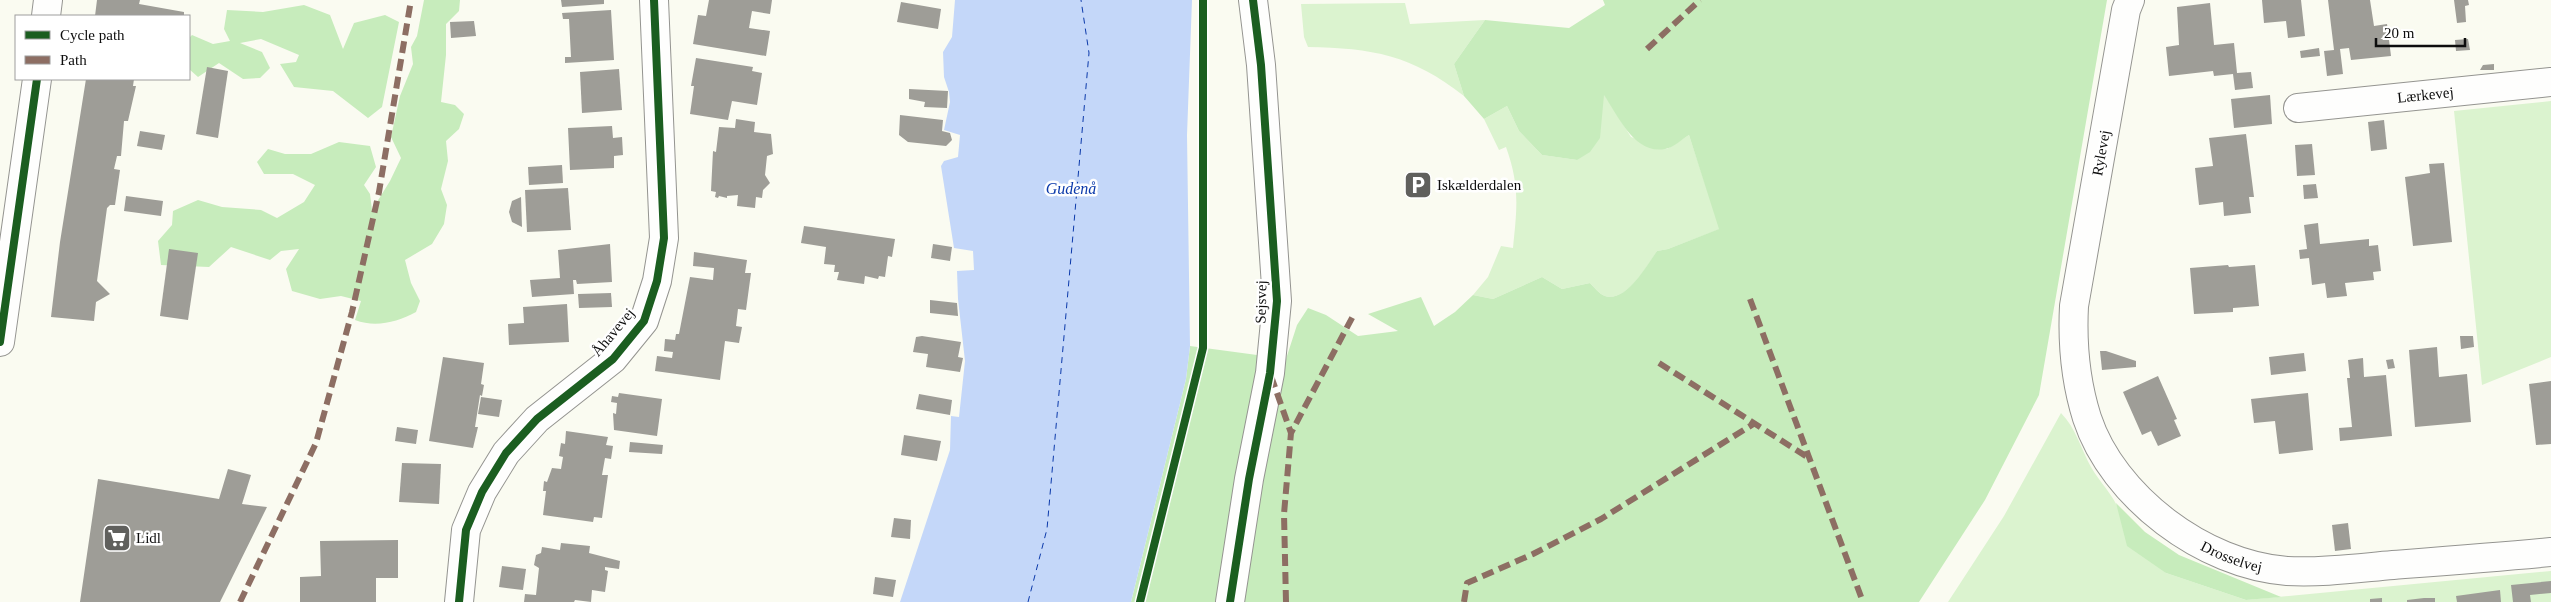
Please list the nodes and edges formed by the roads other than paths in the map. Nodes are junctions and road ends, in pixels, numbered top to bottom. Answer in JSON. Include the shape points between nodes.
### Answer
{"nodes":[{"id":1,"x":48,"y":0,"type":"edge"},
{"id":2,"x":654,"y":0,"type":"edge"},
{"id":3,"x":1253,"y":0,"type":"edge"},
{"id":4,"x":2130,"y":0,"type":"edge"},
{"id":5,"x":46,"y":15,"type":"edge"},
{"id":6,"x":37,"y":80,"type":"edge"},
{"id":7,"x":2551,"y":82,"type":"edge"},
{"id":8,"x":2298,"y":108,"type":"dead end"},
{"id":9,"x":2074,"y":306,"type":"joint"},
{"id":10,"x":0,"y":342,"type":"edge"},
{"id":11,"x":2551,"y":552,"type":"edge"},
{"id":12,"x":459,"y":602,"type":"edge"},
{"id":13,"x":1230,"y":602,"type":"edge"}],
"edges":[{"from":1,"to":5,"type":"street"},
{"from":2,"to":12,"type":"street","name":"Åhavevej","via":[[664,238],[657,281],[644,321],[612,359],[537,419],[501,461],[482,492],[466,530]]},
{"from":3,"to":13,"type":"street","name":"Sejsvej","via":[[1261,65],[1277,301],[1270,374]]},
{"from":4,"to":9,"type":"street","name":"Rylevej"},
{"from":6,"to":10,"type":"street"},
{"from":7,"to":8,"type":"street","name":"Lærkevej"},
{"from":9,"to":11,"type":"street","name":"Drosselvej","via":[[2075,368],[2088,419],[2111,466],[2145,506],[2187,538],[2234,560],[2286,571],[2338,570]]}]}
